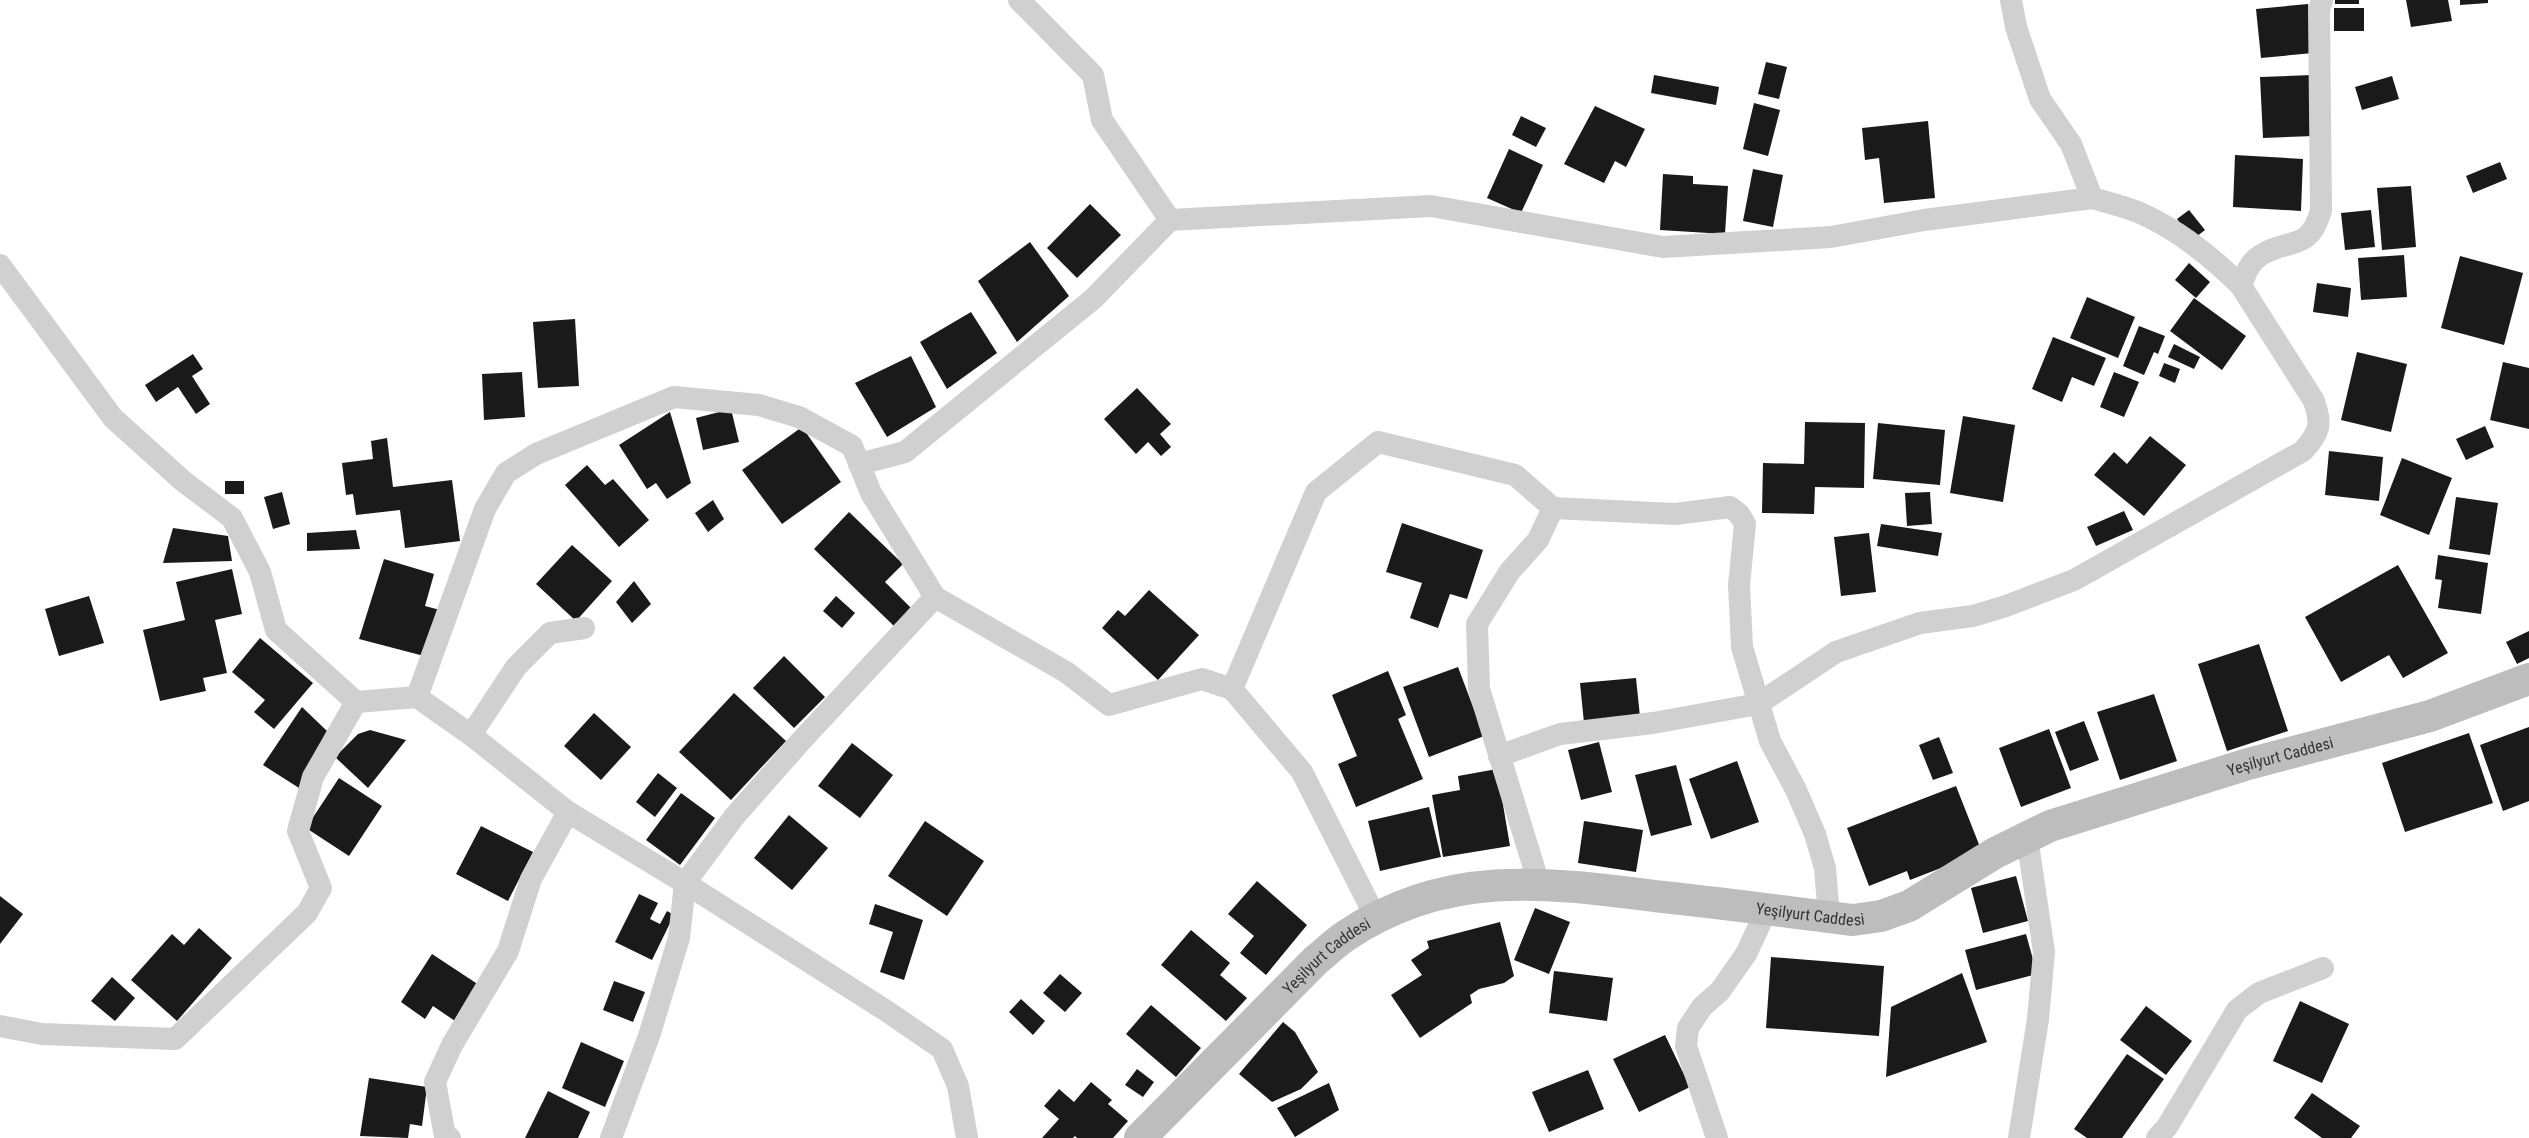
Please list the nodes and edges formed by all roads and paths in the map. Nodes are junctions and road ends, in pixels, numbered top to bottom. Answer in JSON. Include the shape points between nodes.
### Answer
{"nodes":[{"id":1,"x":1019,"y":0,"type":"edge"},
{"id":2,"x":2011,"y":0,"type":"edge"},
{"id":3,"x":2322,"y":0,"type":"edge"},
{"id":4,"x":2092,"y":198,"type":"junction"},
{"id":5,"x":1170,"y":220,"type":"junction"},
{"id":6,"x":0,"y":265,"type":"edge"},
{"id":7,"x":2241,"y":286,"type":"junction"},
{"id":8,"x":859,"y":464,"type":"junction"},
{"id":9,"x":1553,"y":508,"type":"junction"},
{"id":10,"x":935,"y":597,"type":"junction"},
{"id":11,"x":584,"y":628,"type":"dead end"},
{"id":12,"x":2529,"y":679,"type":"edge"},
{"id":13,"x":1232,"y":689,"type":"junction"},
{"id":14,"x":417,"y":697,"type":"junction"},
{"id":15,"x":356,"y":702,"type":"junction"},
{"id":16,"x":1758,"y":704,"type":"junction"},
{"id":17,"x":471,"y":735,"type":"junction"},
{"id":18,"x":1499,"y":756,"type":"junction"},
{"id":19,"x":567,"y":812,"type":"junction"},
{"id":20,"x":2027,"y":837,"type":"junction"},
{"id":21,"x":685,"y":883,"type":"junction"},
{"id":22,"x":1539,"y":884,"type":"junction"},
{"id":23,"x":1767,"y":909,"type":"junction"},
{"id":24,"x":1829,"y":917,"type":"junction"},
{"id":25,"x":1376,"y":918,"type":"junction"},
{"id":26,"x":2323,"y":968,"type":"dead end"},
{"id":27,"x":0,"y":1026,"type":"edge"},
{"id":28,"x":450,"y":1138,"type":"edge"},
{"id":29,"x":611,"y":1138,"type":"edge"},
{"id":30,"x":967,"y":1138,"type":"edge"},
{"id":31,"x":1140,"y":1138,"type":"edge"},
{"id":32,"x":1716,"y":1138,"type":"edge"},
{"id":33,"x":2019,"y":1138,"type":"edge"},
{"id":34,"x":2157,"y":1138,"type":"edge"}],
"edges":[{"from":1,"to":5,"type":"street","via":[[1093,75],[1102,120]]},
{"from":2,"to":4,"type":"street","via":[[2040,99],[2071,144]]},
{"from":3,"to":7,"type":"street","via":[[2321,211],[2316,228],[2307,238],[2259,256]]},
{"from":4,"to":5,"type":"street","via":[[1924,220],[1831,237],[1663,247],[1431,206]]},
{"from":4,"to":7,"type":"street","via":[[2138,212],[2184,237]]},
{"from":5,"to":8,"type":"street","via":[[1093,299],[905,452]]},
{"from":6,"to":15,"type":"street","via":[[113,418],[183,481],[232,518],[260,572],[276,630]]},
{"from":7,"to":16,"type":"street","via":[[2314,401],[2320,420],[2317,435],[2303,451],[2074,580],[1984,612],[1920,623],[1836,652]]},
{"from":8,"to":10,"type":"street","via":[[872,493]]},
{"from":8,"to":14,"type":"street","via":[[852,446],[799,417],[759,405],[674,397],[536,454],[506,473],[485,509]]},
{"from":9,"to":13,"type":"street","via":[[1515,475],[1378,442],[1316,492]]},
{"from":9,"to":16,"type":"street","via":[[1675,513],[1730,507],[1739,514],[1745,525],[1739,585],[1742,647]]},
{"from":9,"to":18,"type":"street","via":[[1538,540],[1510,571],[1477,624],[1479,689]]},
{"from":10,"to":13,"type":"street","via":[[1066,672],[1109,705],[1202,679]]},
{"from":10,"to":21,"type":"street","via":[[742,809]]},
{"from":11,"to":17,"type":"street","via":[[550,633],[516,667]]},
{"from":12,"to":20,"type":"main road","name":"Yeşilyurt Caddesi","via":[[2430,716],[2248,764],[2059,823]]},
{"from":13,"to":25,"type":"street","via":[[1302,772]]},
{"from":14,"to":15,"type":"street"},
{"from":14,"to":17,"type":"street"},
{"from":15,"to":27,"type":"street","via":[[313,777],[298,831],[321,888],[307,913],[175,1039],[42,1034]]},
{"from":16,"to":18,"type":"street","via":[[1653,723],[1560,734]]},
{"from":16,"to":24,"type":"street","via":[[1770,741],[1815,834],[1825,868]]},
{"from":17,"to":19,"type":"street"},
{"from":18,"to":22,"type":"street"},
{"from":19,"to":21,"type":"street"},
{"from":19,"to":28,"type":"street","via":[[531,879],[508,951],[452,1045],[435,1082],[445,1136]]},
{"from":20,"to":24,"type":"main road","name":"Yeşilyurt Caddesi","via":[[1909,906],[1853,920]]},
{"from":20,"to":33,"type":"street","via":[[2044,952]]},
{"from":21,"to":29,"type":"street","via":[[679,939]]},
{"from":21,"to":30,"type":"street","via":[[942,1049],[958,1086]]},
{"from":22,"to":23,"type":"main road","name":"Yeşilyurt Caddesi"},
{"from":22,"to":25,"type":"main road","name":"Yeşilyurt Caddesi","via":[[1472,887],[1428,897]]},
{"from":23,"to":24,"type":"main road","name":"Yeşilyurt Caddesi"},
{"from":23,"to":32,"type":"street","via":[[1746,954],[1688,1028],[1686,1046]]},
{"from":25,"to":31,"type":"main road","name":"Yeşilyurt Caddesi","via":[[1346,935],[1315,960]]},
{"from":26,"to":34,"type":"street","via":[[2259,993],[2237,1010]]}]}
